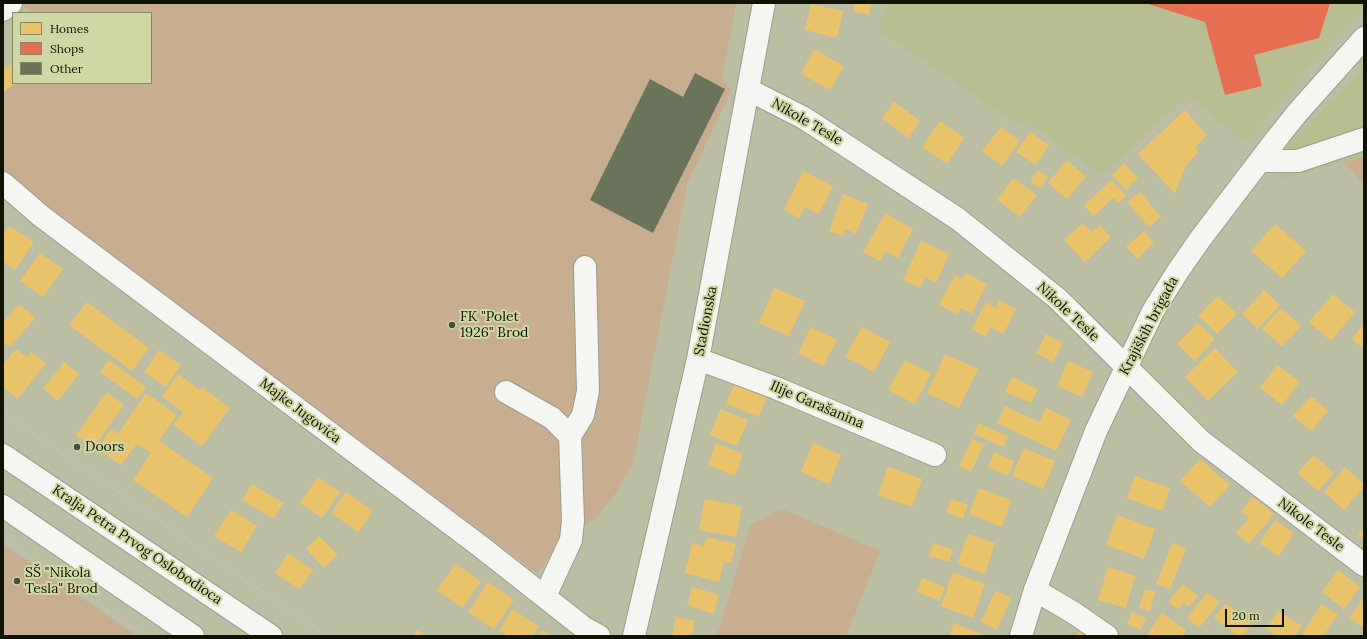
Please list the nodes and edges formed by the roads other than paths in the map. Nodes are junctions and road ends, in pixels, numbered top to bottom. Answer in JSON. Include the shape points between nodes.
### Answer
{"nodes":[{"id":1,"x":11,"y":3,"type":"edge"},
{"id":2,"x":764,"y":3,"type":"edge"},
{"id":3,"x":3,"y":10,"type":"edge"},
{"id":4,"x":1361,"y":46,"type":"edge"},
{"id":5,"x":749,"y":90,"type":"junction"},
{"id":6,"x":1364,"y":139,"type":"edge"},
{"id":7,"x":1260,"y":161,"type":"junction"},
{"id":8,"x":3,"y":183,"type":"edge"},
{"id":9,"x":585,"y":267,"type":"dead end"},
{"id":10,"x":698,"y":359,"type":"junction"},
{"id":11,"x":1126,"y":368,"type":"junction"},
{"id":12,"x":506,"y":392,"type":"dead end"},
{"id":13,"x":570,"y":436,"type":"junction"},
{"id":14,"x":935,"y":454,"type":"dead end"},
{"id":15,"x":3,"y":455,"type":"edge"},
{"id":16,"x":3,"y":506,"type":"edge"},
{"id":17,"x":1364,"y":565,"type":"edge"},
{"id":18,"x":1035,"y":590,"type":"junction"},
{"id":19,"x":545,"y":596,"type":"junction"},
{"id":20,"x":1019,"y":632,"type":"edge"},
{"id":21,"x":193,"y":636,"type":"edge"},
{"id":22,"x":271,"y":636,"type":"edge"},
{"id":23,"x":599,"y":636,"type":"edge"},
{"id":24,"x":634,"y":636,"type":"edge"},
{"id":25,"x":1107,"y":636,"type":"edge"}],
"edges":[{"from":1,"to":3,"type":"street"},
{"from":2,"to":5,"type":"street","name":"Stadionska"},
{"from":4,"to":7,"type":"street","name":"Krajiških brigada","via":[[1298,112]]},
{"from":5,"to":10,"type":"street","name":"Stadionska"},
{"from":5,"to":11,"type":"street","name":"Nikole Tesle","via":[[804,118],[958,219],[1058,299]]},
{"from":6,"to":7,"type":"street","via":[[1298,161]]},
{"from":7,"to":11,"type":"street","name":"Krajiških brigada","via":[[1178,271],[1153,311]]},
{"from":8,"to":19,"type":"street","name":"Majke Jugovića","via":[[41,216]]},
{"from":9,"to":13,"type":"street","via":[[588,391],[583,415]]},
{"from":10,"to":14,"type":"street","name":"Ilije Garašanina","via":[[776,388]]},
{"from":10,"to":24,"type":"street","name":"Stadionska"},
{"from":11,"to":17,"type":"street","name":"Nikole Tesle","via":[[1201,441]]},
{"from":11,"to":18,"type":"street","name":"Krajiških brigada","via":[[1096,431]]},
{"from":12,"to":13,"type":"street","via":[[552,418]]},
{"from":13,"to":19,"type":"street","via":[[573,521],[571,540]]},
{"from":15,"to":22,"type":"street","name":"Kralja Petra Prvog Oslobodioca"},
{"from":16,"to":21,"type":"street"},
{"from":18,"to":20,"type":"street","name":"Krajiških brigada"},
{"from":18,"to":25,"type":"street"},
{"from":19,"to":23,"type":"street","name":"Majke Jugovića","via":[[583,627]]}]}
